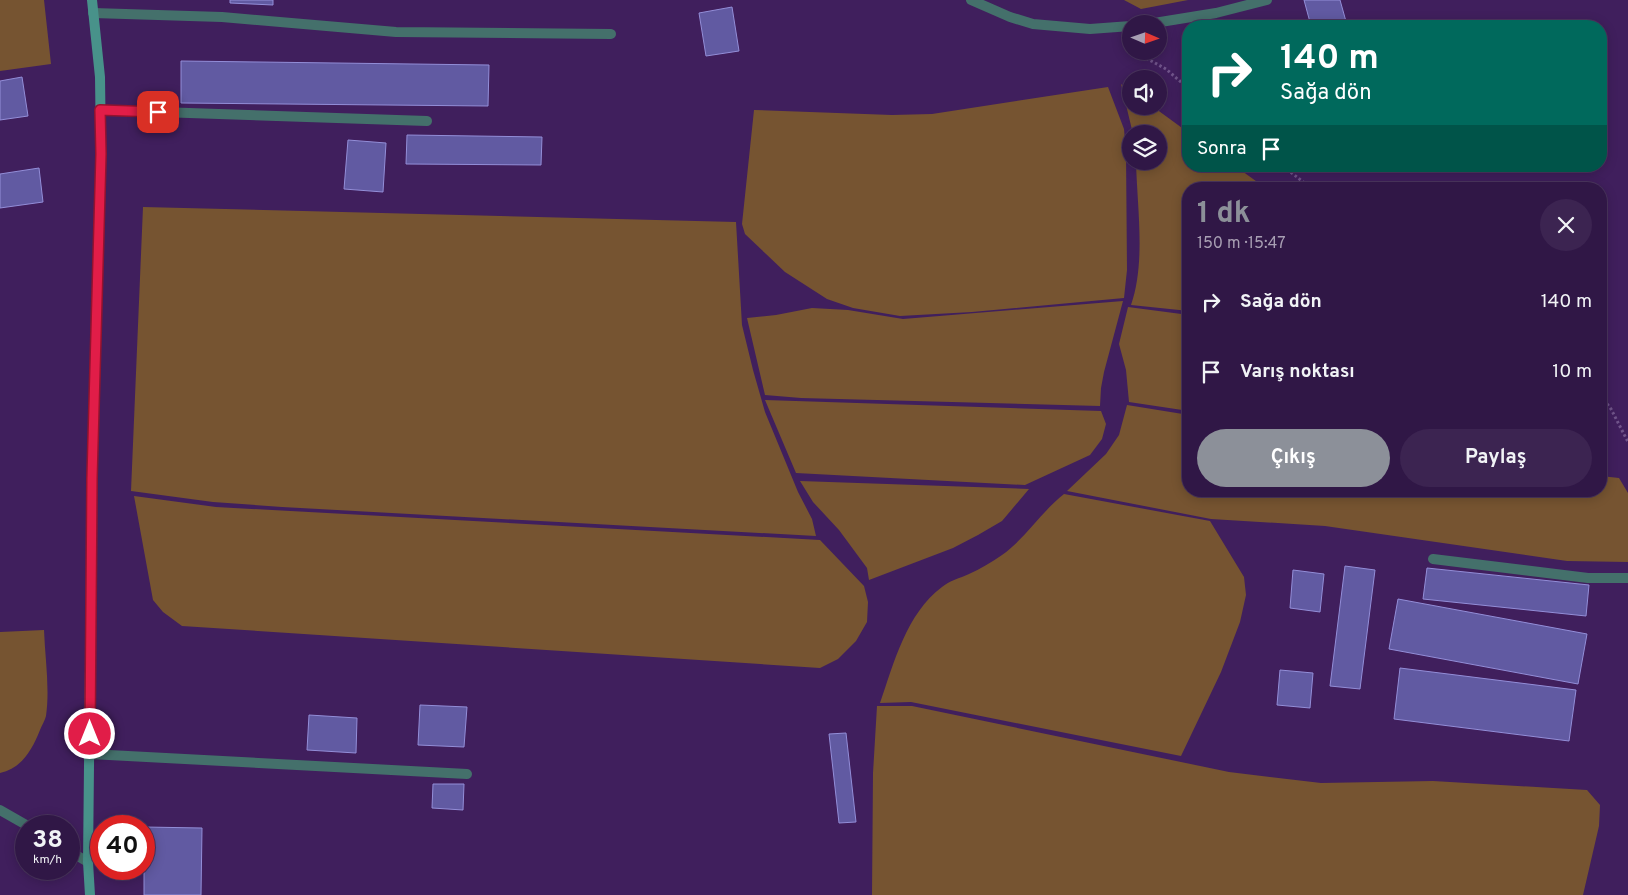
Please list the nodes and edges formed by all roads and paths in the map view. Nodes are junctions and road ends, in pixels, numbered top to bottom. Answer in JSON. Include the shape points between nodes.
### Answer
{"nodes":[{"id":1,"x":92,"y":0,"type":"edge"},
{"id":2,"x":1267,"y":0,"type":"edge"},
{"id":3,"x":974,"y":1,"type":"edge"},
{"id":4,"x":93,"y":13,"type":"junction"},
{"id":5,"x":1168,"y":21,"type":"edge"},
{"id":6,"x":1122,"y":26,"type":"edge"},
{"id":7,"x":611,"y":34,"type":"dead end"},
{"id":8,"x":1150,"y":60,"type":"edge"},
{"id":9,"x":1182,"y":83,"type":"edge"},
{"id":10,"x":100,"y":110,"type":"junction"},
{"id":11,"x":427,"y":121,"type":"dead end"},
{"id":12,"x":1291,"y":172,"type":"edge"},
{"id":13,"x":1303,"y":182,"type":"edge"},
{"id":14,"x":1607,"y":404,"type":"edge"},
{"id":15,"x":1628,"y":442,"type":"edge"},
{"id":16,"x":1433,"y":558,"type":"dead end"},
{"id":17,"x":1628,"y":578,"type":"edge"},
{"id":18,"x":90,"y":754,"type":"junction"},
{"id":19,"x":467,"y":774,"type":"dead end"},
{"id":20,"x":0,"y":810,"type":"edge"},
{"id":21,"x":15,"y":819,"type":"edge"},
{"id":22,"x":80,"y":857,"type":"edge"},
{"id":23,"x":88,"y":862,"type":"junction"},
{"id":24,"x":90,"y":895,"type":"edge"}],
"edges":[{"from":1,"to":4,"type":"street"},
{"from":2,"to":5,"type":"street"},
{"from":3,"to":6,"type":"street","via":[[1033,24]]},
{"from":4,"to":7,"type":"street","via":[[222,17],[396,32]]},
{"from":4,"to":10,"type":"street"},
{"from":8,"to":9,"type":"path"},
{"from":10,"to":11,"type":"street"},
{"from":10,"to":18,"type":"street"},
{"from":12,"to":13,"type":"path"},
{"from":14,"to":15,"type":"path"},
{"from":16,"to":17,"type":"street","via":[[1588,578]]},
{"from":18,"to":19,"type":"street"},
{"from":18,"to":23,"type":"street"},
{"from":20,"to":21,"type":"street"},
{"from":22,"to":23,"type":"street"},
{"from":23,"to":24,"type":"street"}]}
